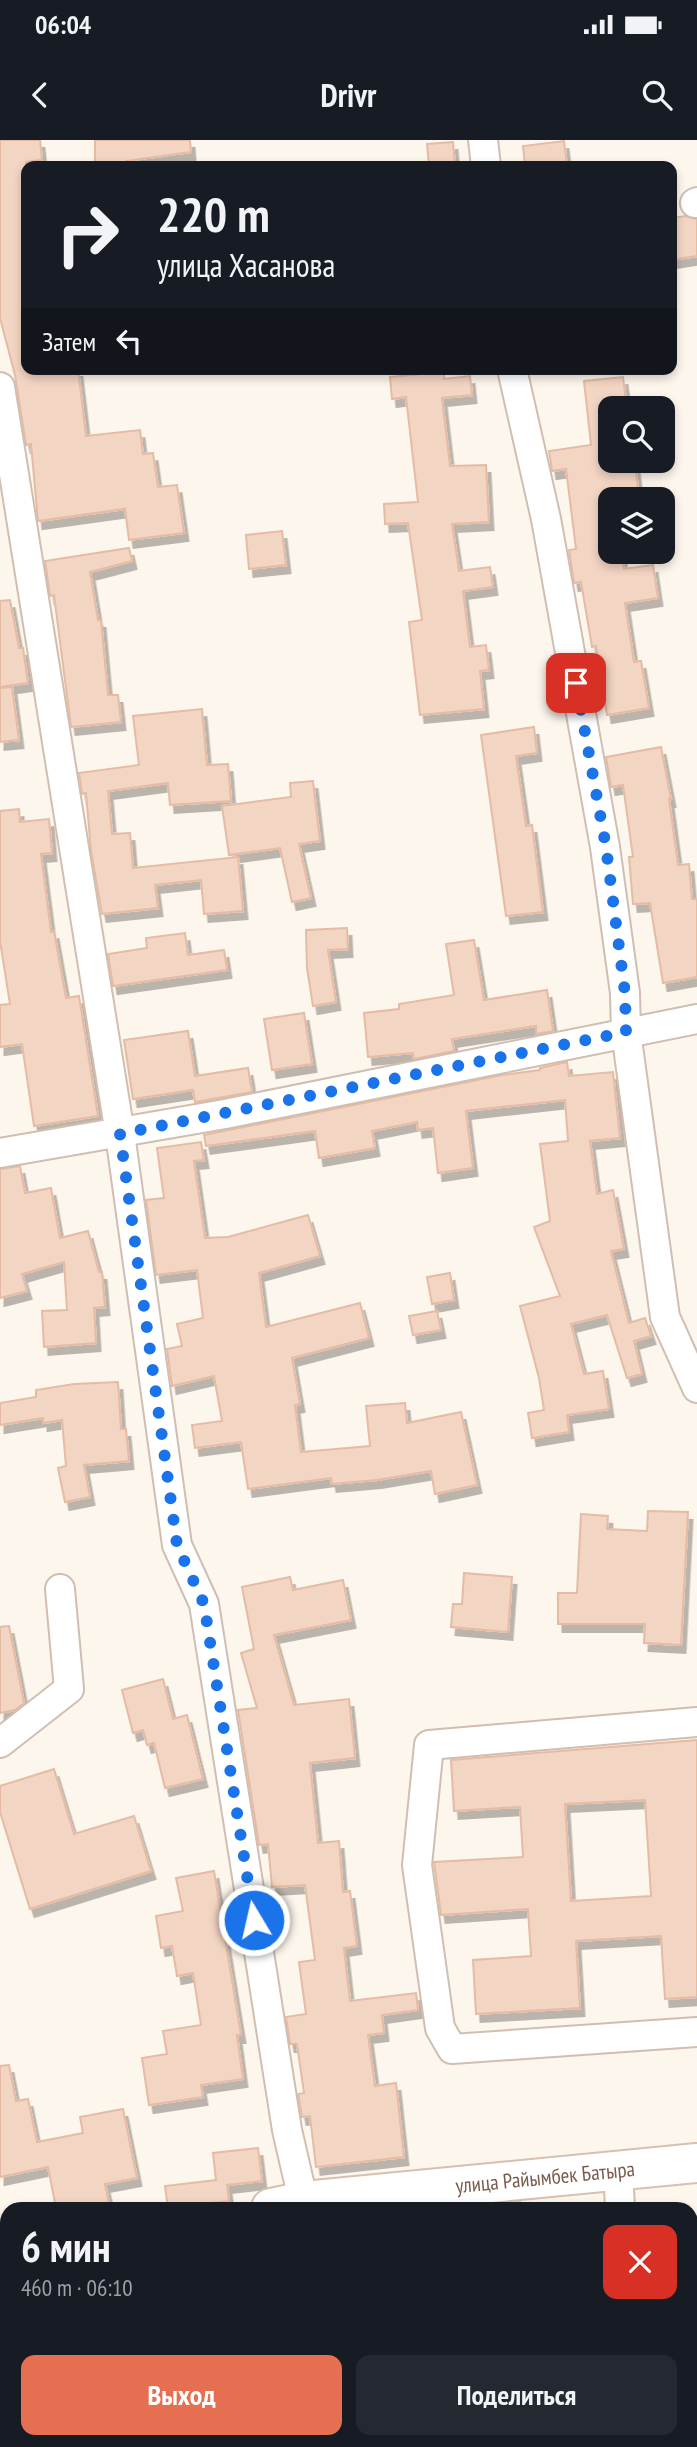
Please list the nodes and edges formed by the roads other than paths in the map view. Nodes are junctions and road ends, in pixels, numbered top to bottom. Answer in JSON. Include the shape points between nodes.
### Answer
{"nodes":[{"id":1,"x":483,"y":140,"type":"edge"},
{"id":2,"x":485,"y":161,"type":"edge"},
{"id":3,"x":513,"y":375,"type":"edge"},
{"id":4,"x":0,"y":387,"type":"edge"},
{"id":5,"x":697,"y":1019,"type":"edge"},
{"id":6,"x":626,"y":1032,"type":"junction"},
{"id":7,"x":120,"y":1134,"type":"junction"},
{"id":8,"x":0,"y":1153,"type":"edge"},
{"id":9,"x":697,"y":1388,"type":"edge"},
{"id":10,"x":60,"y":1589,"type":"dead end"},
{"id":11,"x":697,"y":1722,"type":"edge"},
{"id":12,"x":0,"y":1743,"type":"edge"},
{"id":13,"x":697,"y":2032,"type":"edge"},
{"id":14,"x":697,"y":2163,"type":"edge"},
{"id":15,"x":618,"y":2169,"type":"junction"},
{"id":16,"x":293,"y":2202,"type":"edge"},
{"id":17,"x":328,"y":2202,"type":"edge"},
{"id":18,"x":620,"y":2202,"type":"edge"}],
"edges":[{"from":1,"to":2,"type":"street"},
{"from":3,"to":6,"type":"street","via":[[546,519],[606,847]]},
{"from":4,"to":7,"type":"street"},
{"from":5,"to":6,"type":"street"},
{"from":6,"to":7,"type":"street"},
{"from":6,"to":9,"type":"street","via":[[666,1317]]},
{"from":7,"to":8,"type":"street"},
{"from":7,"to":16,"type":"street","via":[[177,1545],[204,1604],[285,2117]]},
{"from":10,"to":12,"type":"street","via":[[69,1689]]},
{"from":11,"to":13,"type":"street","via":[[429,1745],[417,1865],[440,2028],[452,2049]]},
{"from":14,"to":15,"type":"street","name":"улица Райымбек Батыра"},
{"from":15,"to":17,"type":"street","name":"улица Райымбек Батыра"},
{"from":15,"to":18,"type":"street"}]}
